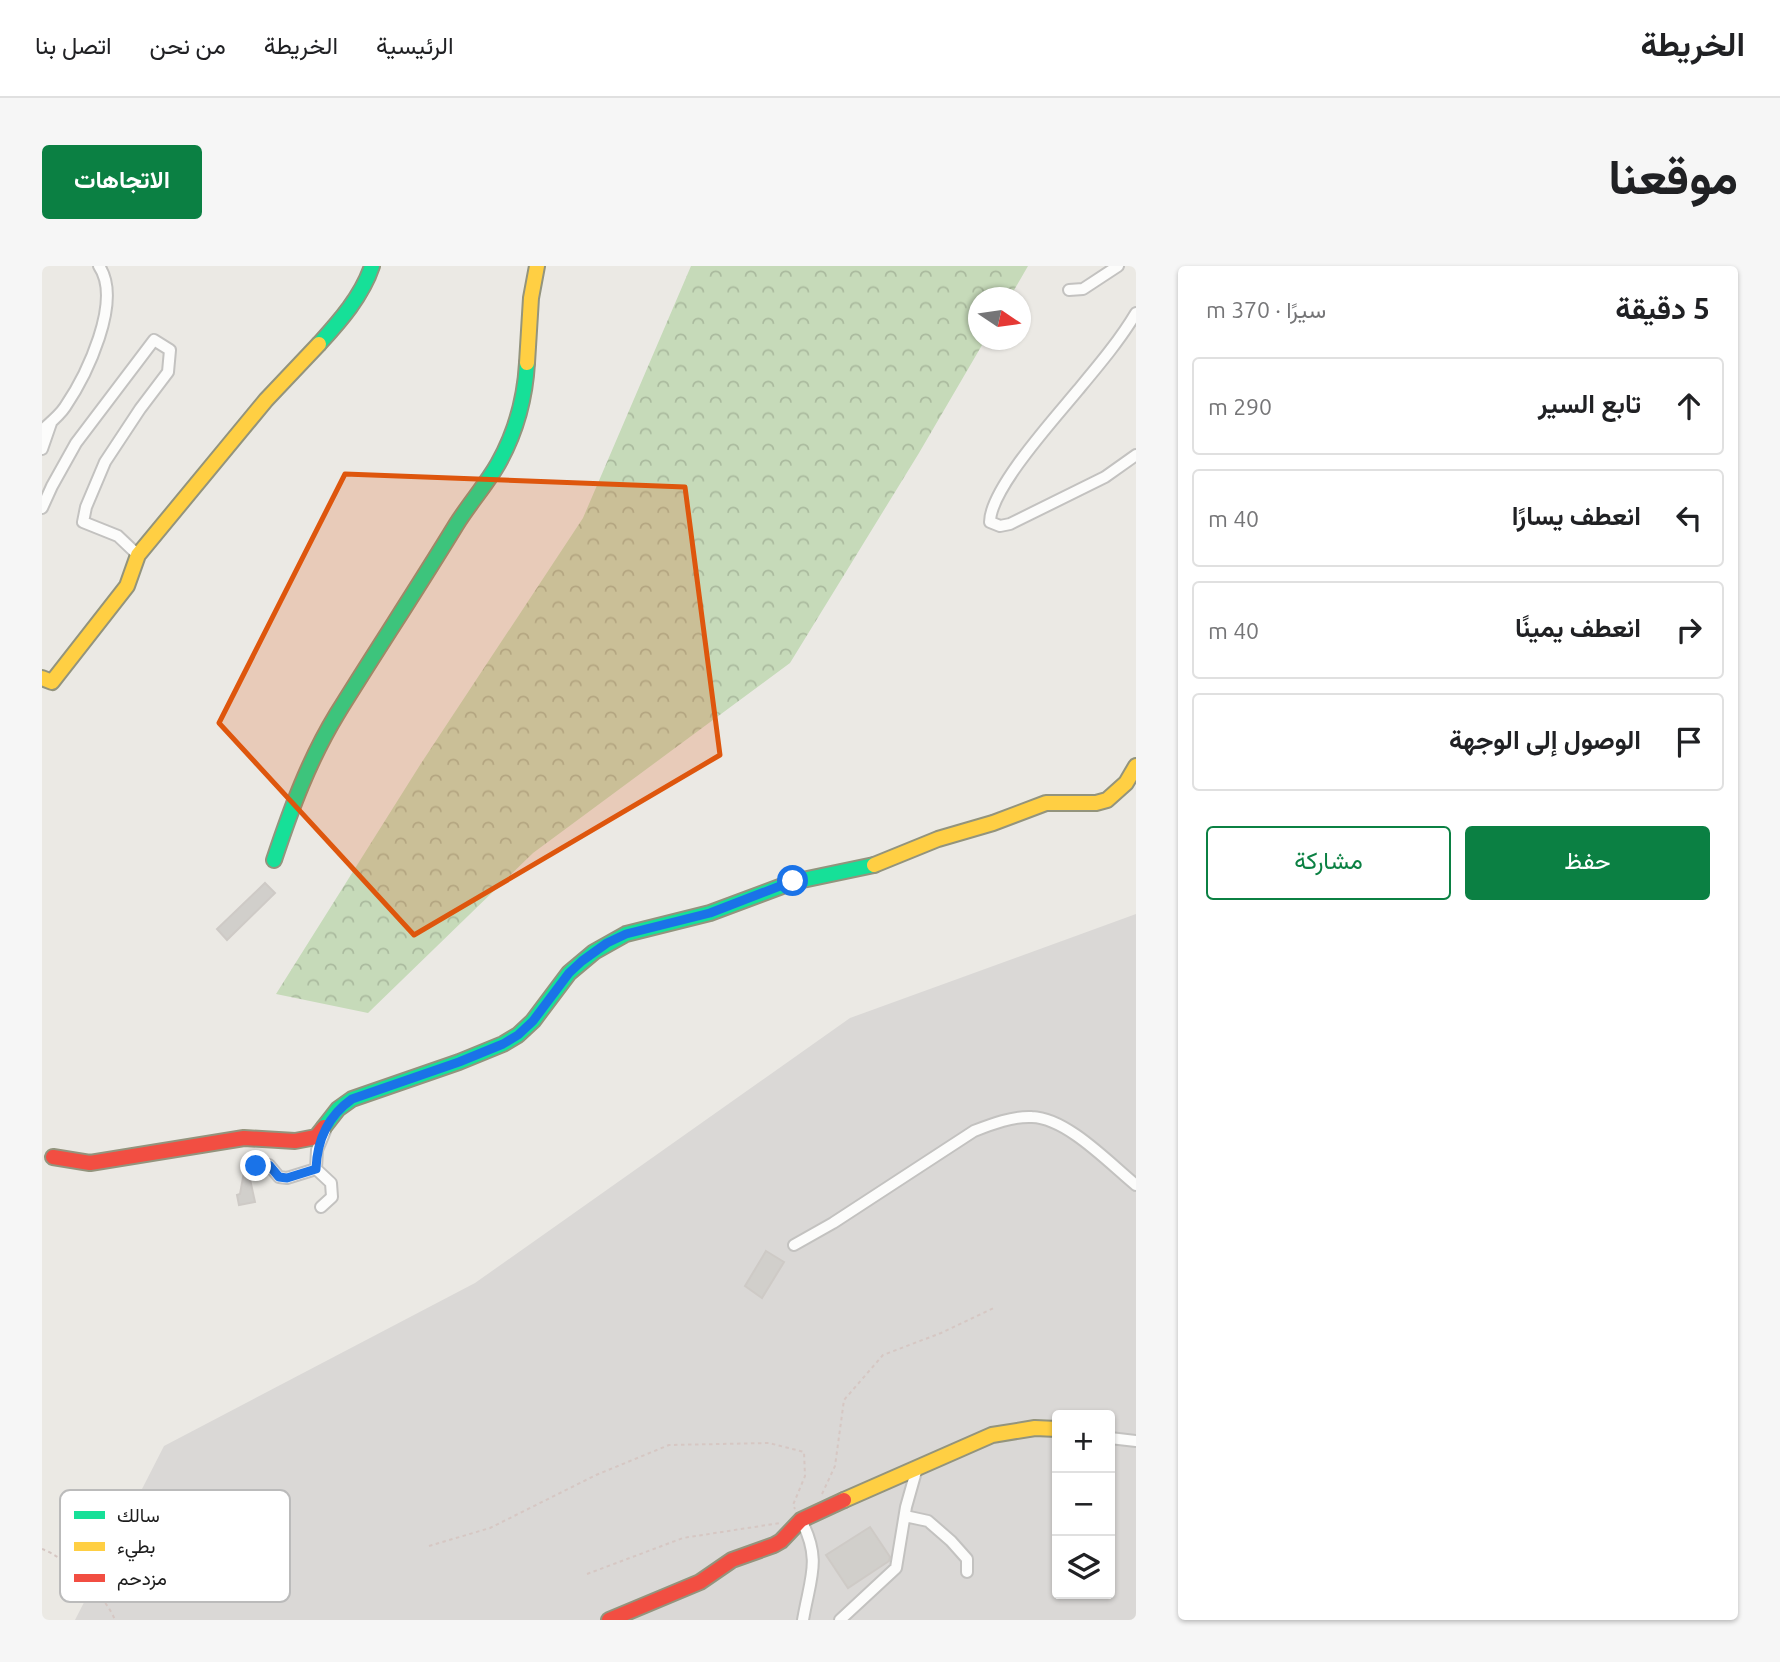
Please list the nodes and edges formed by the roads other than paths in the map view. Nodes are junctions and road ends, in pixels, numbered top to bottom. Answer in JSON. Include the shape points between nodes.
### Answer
{"nodes":[{"id":1,"x":99,"y":266,"type":"edge"},
{"id":2,"x":372,"y":266,"type":"edge"},
{"id":3,"x":537,"y":266,"type":"edge"},
{"id":4,"x":1118,"y":266,"type":"edge"},
{"id":5,"x":1069,"y":290,"type":"dead end"},
{"id":6,"x":1136,"y":313,"type":"edge"},
{"id":7,"x":52,"y":420,"type":"junction"},
{"id":8,"x":42,"y":430,"type":"edge"},
{"id":9,"x":42,"y":449,"type":"edge"},
{"id":10,"x":1136,"y":455,"type":"edge"},
{"id":11,"x":42,"y":508,"type":"edge"},
{"id":12,"x":138,"y":555,"type":"junction"},
{"id":13,"x":42,"y":678,"type":"edge"},
{"id":14,"x":1136,"y":766,"type":"edge"},
{"id":15,"x":274,"y":860,"type":"dead end"},
{"id":16,"x":328,"y":1122,"type":"junction"},
{"id":17,"x":53,"y":1157,"type":"dead end"},
{"id":18,"x":256,"y":1166,"type":"dead end"},
{"id":19,"x":316,"y":1169,"type":"junction"},
{"id":20,"x":1136,"y":1185,"type":"edge"},
{"id":21,"x":321,"y":1207,"type":"dead end"},
{"id":22,"x":794,"y":1245,"type":"dead end"},
{"id":23,"x":1052,"y":1429,"type":"edge"},
{"id":24,"x":1115,"y":1439,"type":"edge"},
{"id":25,"x":1136,"y":1441,"type":"edge"},
{"id":26,"x":917,"y":1468,"type":"junction"},
{"id":27,"x":905,"y":1516,"type":"junction"},
{"id":28,"x":806,"y":1517,"type":"junction"},
{"id":29,"x":967,"y":1572,"type":"dead end"},
{"id":30,"x":609,"y":1620,"type":"edge"},
{"id":31,"x":803,"y":1620,"type":"edge"},
{"id":32,"x":841,"y":1620,"type":"edge"}],
"edges":[{"from":1,"to":7,"type":"street","via":[[107,288],[101,329],[82,379]]},
{"from":2,"to":12,"type":"street","via":[[366,283],[335,327],[266,400]]},
{"from":3,"to":15,"type":"street","via":[[526,383],[516,426],[498,464],[336,716],[313,758]]},
{"from":4,"to":5,"type":"street","via":[[1083,289]]},
{"from":6,"to":10,"type":"street","via":[[1025,456],[990,509],[990,522],[1010,524],[1105,477]]},
{"from":7,"to":8,"type":"street"},
{"from":7,"to":9,"type":"street"},
{"from":11,"to":12,"type":"street","via":[[76,443],[154,340],[170,350],[168,372],[105,462],[83,522],[118,536]]},
{"from":12,"to":13,"type":"street","via":[[127,586],[90,635],[52,682]]},
{"from":14,"to":16,"type":"street","via":[[1107,800],[1046,803],[876,864],[793,881],[710,913],[626,934],[569,973],[518,1035],[459,1062],[352,1099]]},
{"from":16,"to":17,"type":"street","via":[[316,1137],[295,1141],[244,1138],[90,1163]]},
{"from":16,"to":19,"type":"street","via":[[317,1150]]},
{"from":18,"to":19,"type":"street","via":[[269,1165],[279,1177],[287,1178]]},
{"from":19,"to":21,"type":"street","via":[[331,1183],[332,1197]]},
{"from":20,"to":22,"type":"street","via":[[1057,1123],[1033,1117],[998,1122],[974,1131]]},
{"from":23,"to":26,"type":"street","via":[[1008,1431]]},
{"from":24,"to":25,"type":"street"},
{"from":26,"to":27,"type":"street"},
{"from":26,"to":28,"type":"street"},
{"from":27,"to":29,"type":"street","via":[[928,1521],[951,1541],[967,1559]]},
{"from":27,"to":32,"type":"street","via":[[896,1568]]},
{"from":28,"to":30,"type":"street","via":[[774,1545]]},
{"from":28,"to":31,"type":"street","via":[[814,1559]]}]}
